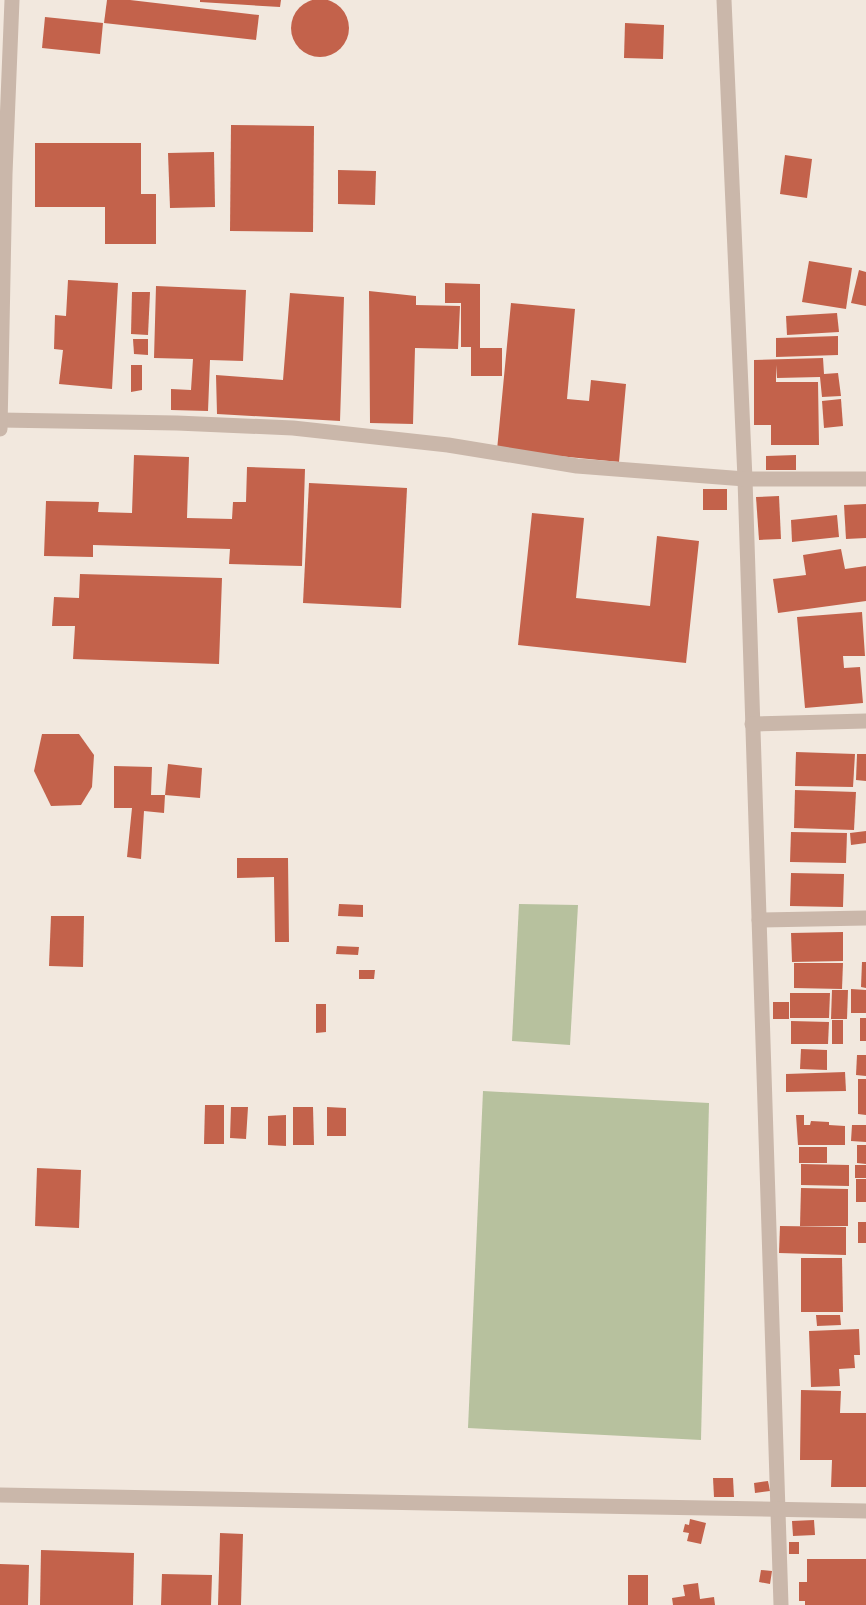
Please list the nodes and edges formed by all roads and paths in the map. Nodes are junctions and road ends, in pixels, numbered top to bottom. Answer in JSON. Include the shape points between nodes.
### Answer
{"nodes":[{"id":1,"x":12,"y":0,"type":"edge"},
{"id":2,"x":724,"y":0,"type":"edge"},
{"id":3,"x":2,"y":174,"type":"edge"},
{"id":4,"x":0,"y":420,"type":"edge"},
{"id":5,"x":0,"y":430,"type":"edge"},
{"id":6,"x":745,"y":479,"type":"junction"},
{"id":7,"x":866,"y":479,"type":"edge"},
{"id":8,"x":866,"y":721,"type":"edge"},
{"id":9,"x":752,"y":724,"type":"junction"},
{"id":10,"x":866,"y":918,"type":"edge"},
{"id":11,"x":759,"y":920,"type":"junction"},
{"id":12,"x":0,"y":1495,"type":"edge"},
{"id":13,"x":778,"y":1509,"type":"junction"},
{"id":14,"x":866,"y":1511,"type":"edge"},
{"id":15,"x":781,"y":1605,"type":"edge"}],
"edges":[{"from":1,"to":3,"type":"street"},
{"from":2,"to":6,"type":"street"},
{"from":3,"to":4,"type":"street"},
{"from":4,"to":5,"type":"street"},
{"from":4,"to":6,"type":"street","via":[[293,428],[448,445],[577,466]]},
{"from":6,"to":7,"type":"street"},
{"from":6,"to":9,"type":"street"},
{"from":8,"to":9,"type":"street"},
{"from":9,"to":11,"type":"street"},
{"from":10,"to":11,"type":"street"},
{"from":11,"to":13,"type":"street"},
{"from":12,"to":13,"type":"street"},
{"from":13,"to":14,"type":"street"},
{"from":13,"to":15,"type":"street"}]}
